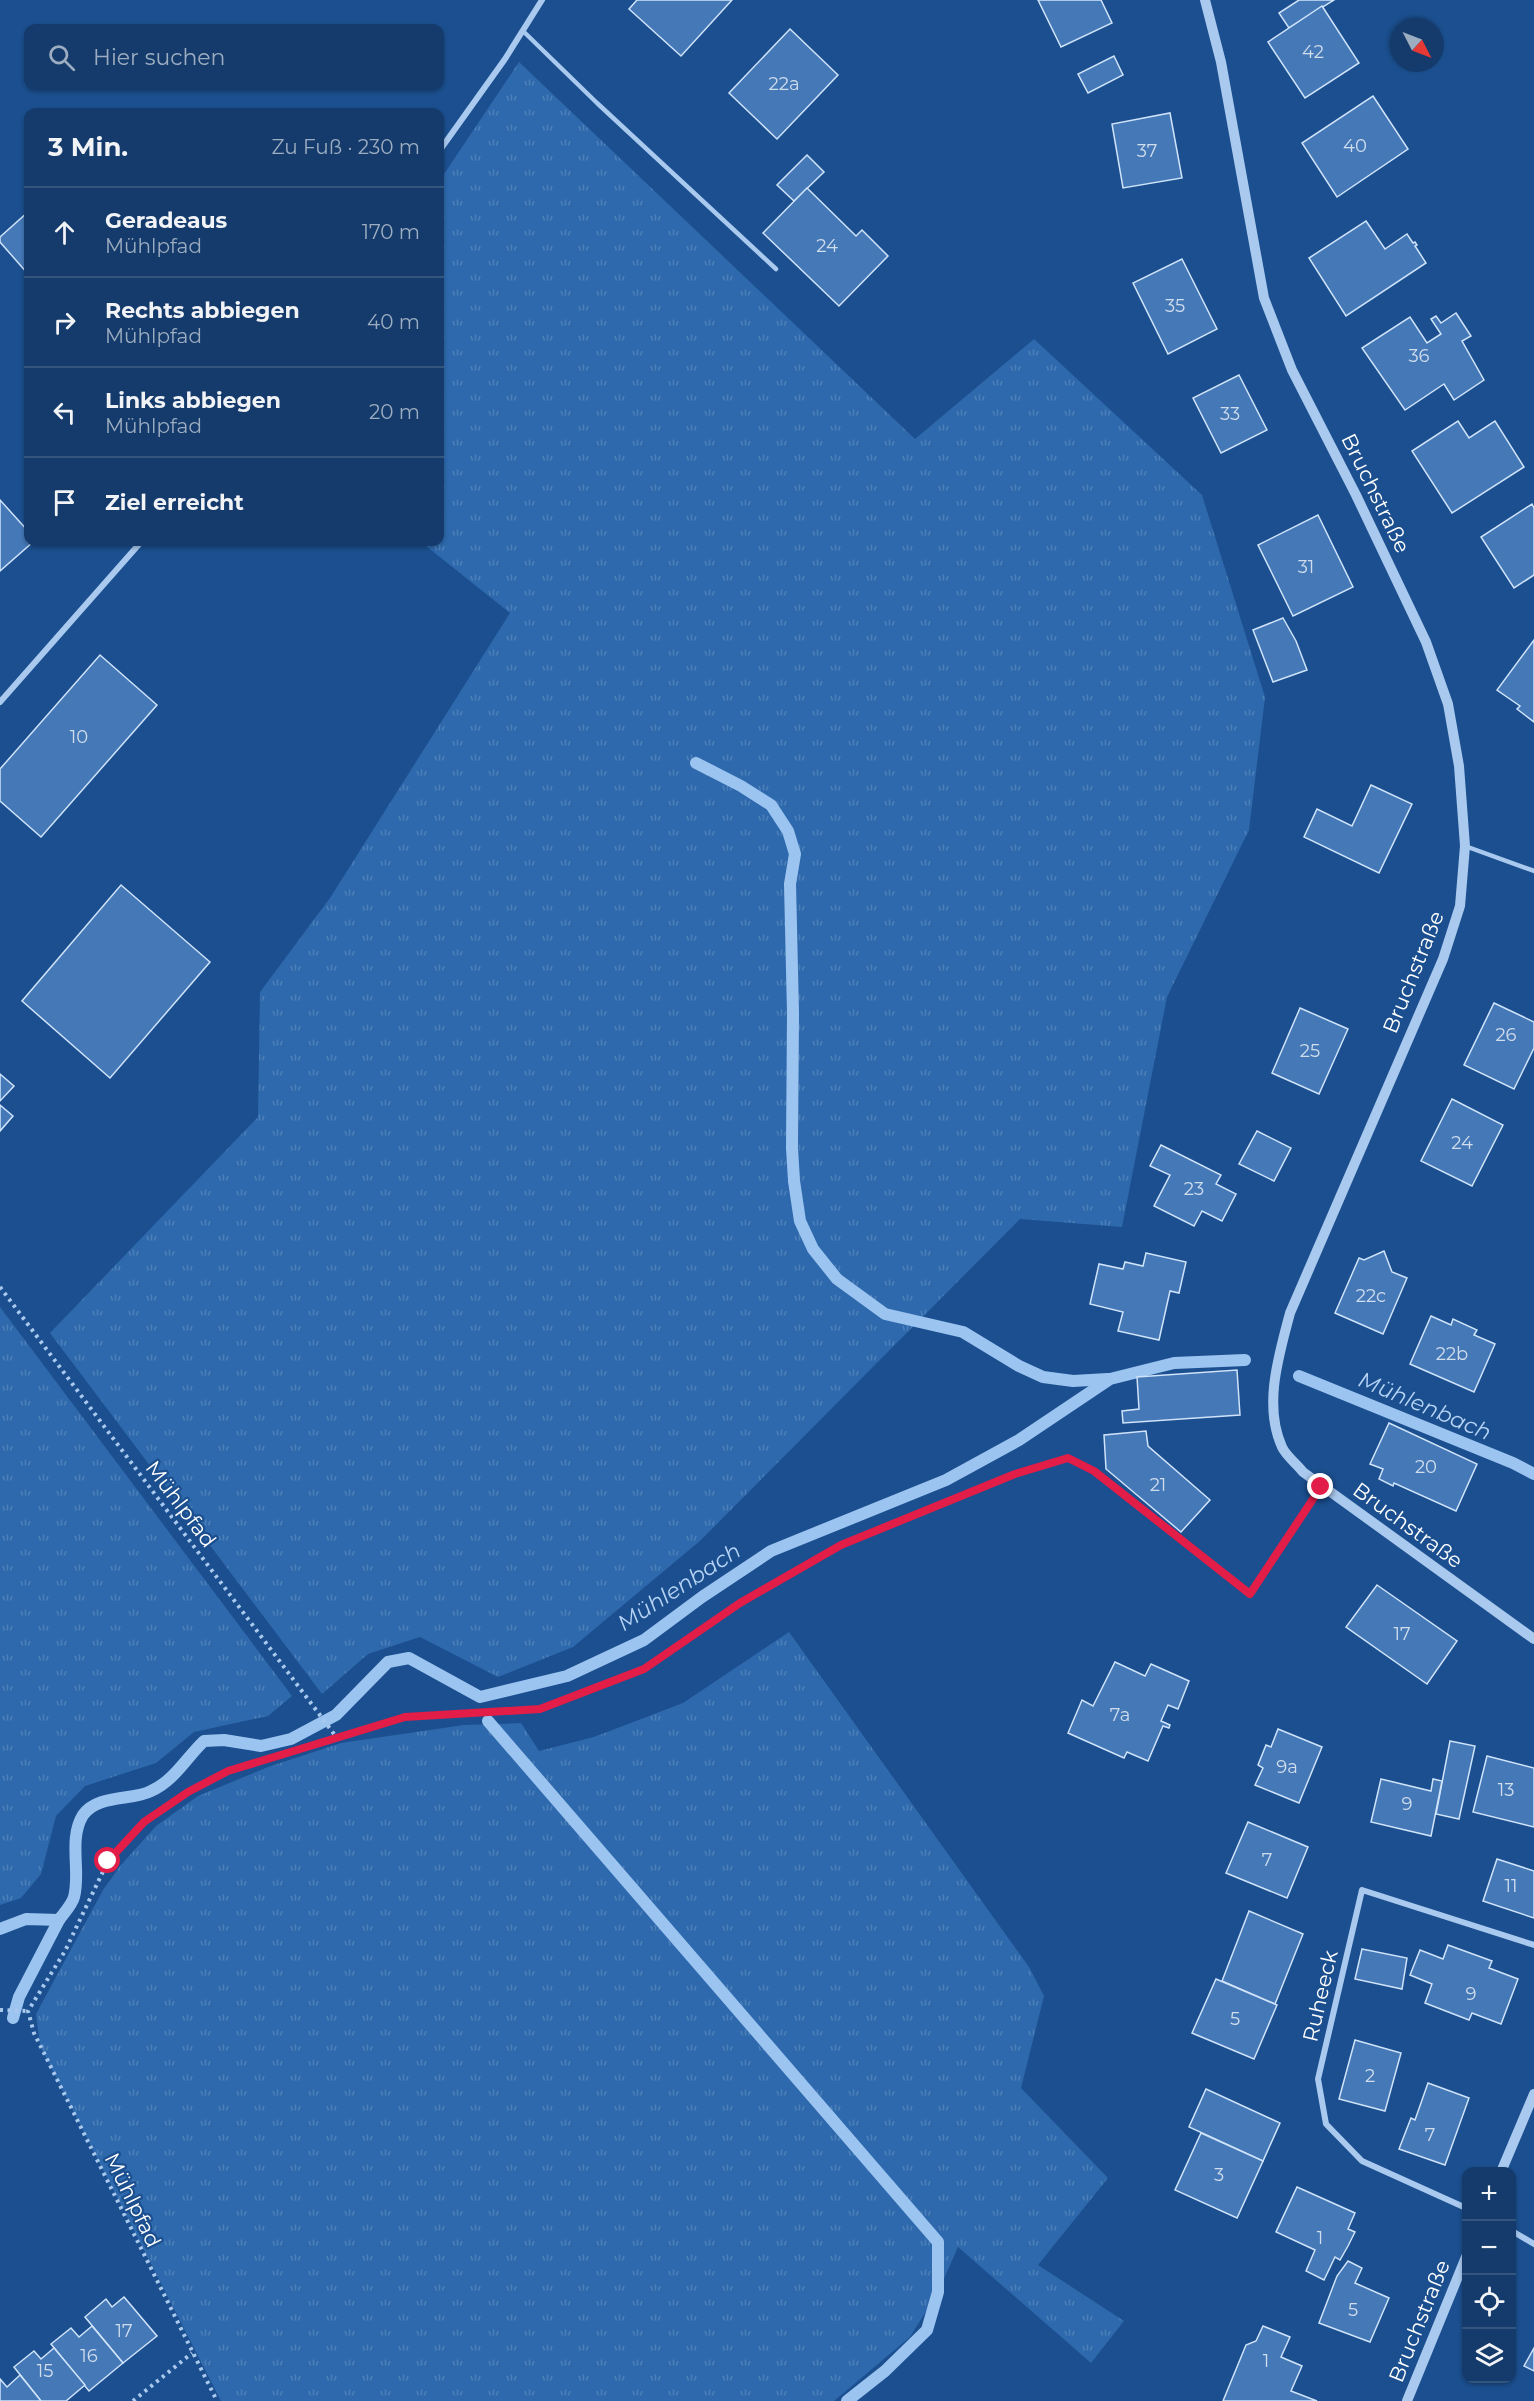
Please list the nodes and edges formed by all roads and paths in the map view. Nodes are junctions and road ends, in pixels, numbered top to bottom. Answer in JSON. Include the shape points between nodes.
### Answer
{"nodes":[{"id":1,"x":542,"y":0,"type":"edge"},
{"id":2,"x":1205,"y":0,"type":"edge"},
{"id":3,"x":523,"y":31,"type":"junction"},
{"id":4,"x":444,"y":144,"type":"edge"},
{"id":5,"x":776,"y":269,"type":"dead end"},
{"id":6,"x":137,"y":546,"type":"edge"},
{"id":7,"x":0,"y":702,"type":"edge"},
{"id":8,"x":1465,"y":846,"type":"junction"},
{"id":9,"x":1534,"y":872,"type":"edge"},
{"id":10,"x":0,"y":1287,"type":"edge"},
{"id":11,"x":1321,"y":1487,"type":"junction"},
{"id":12,"x":1534,"y":1639,"type":"edge"},
{"id":13,"x":337,"y":1738,"type":"junction"},
{"id":14,"x":1534,"y":1945,"type":"edge"},
{"id":15,"x":0,"y":2010,"type":"edge"},
{"id":16,"x":28,"y":2011,"type":"junction"},
{"id":17,"x":1534,"y":2094,"type":"edge"},
{"id":18,"x":1503,"y":2167,"type":"edge"},
{"id":19,"x":1462,"y":2206,"type":"edge"},
{"id":20,"x":1516,"y":2233,"type":"edge"},
{"id":21,"x":1534,"y":2244,"type":"edge"},
{"id":22,"x":1462,"y":2269,"type":"edge"},
{"id":23,"x":192,"y":2353,"type":"junction"},
{"id":24,"x":133,"y":2401,"type":"edge"},
{"id":25,"x":217,"y":2401,"type":"edge"},
{"id":26,"x":1407,"y":2401,"type":"edge"}],
"edges":[{"from":1,"to":3,"type":"street"},
{"from":2,"to":8,"type":"street","name":"Bruchstraße","via":[[1221,62],[1264,298],[1292,370],[1426,642],[1448,704],[1460,766]]},
{"from":3,"to":4,"type":"street"},
{"from":3,"to":5,"type":"lane"},
{"from":6,"to":7,"type":"street"},
{"from":8,"to":9,"type":"lane"},
{"from":8,"to":11,"type":"street","name":"Bruchstraße","via":[[1460,906],[1443,959],[1290,1313],[1276,1368],[1273,1410],[1282,1448]]},
{"from":10,"to":13,"type":"path","name":"Mühlpfad"},
{"from":11,"to":12,"type":"street","name":"Bruchstraße"},
{"from":11,"to":13,"type":"path","via":[[1250,1594],[1094,1471],[1068,1458],[1015,1474],[841,1545],[740,1603],[644,1669],[540,1709],[405,1717]]},
{"from":13,"to":16,"type":"path","via":[[228,1771],[144,1822],[108,1861],[65,1951]]},
{"from":14,"to":19,"type":"street","name":"Ruheeck","via":[[1362,1890],[1318,2079],[1326,2124],[1362,2161]]},
{"from":15,"to":16,"type":"path"},
{"from":16,"to":23,"type":"path","name":"Mühlpfad","via":[[34,2033]]},
{"from":17,"to":18,"type":"street"},
{"from":20,"to":21,"type":"street"},
{"from":22,"to":26,"type":"street","name":"Bruchstraße"},
{"from":23,"to":24,"type":"path"},
{"from":23,"to":25,"type":"path","name":"Mühlpfad"}]}
